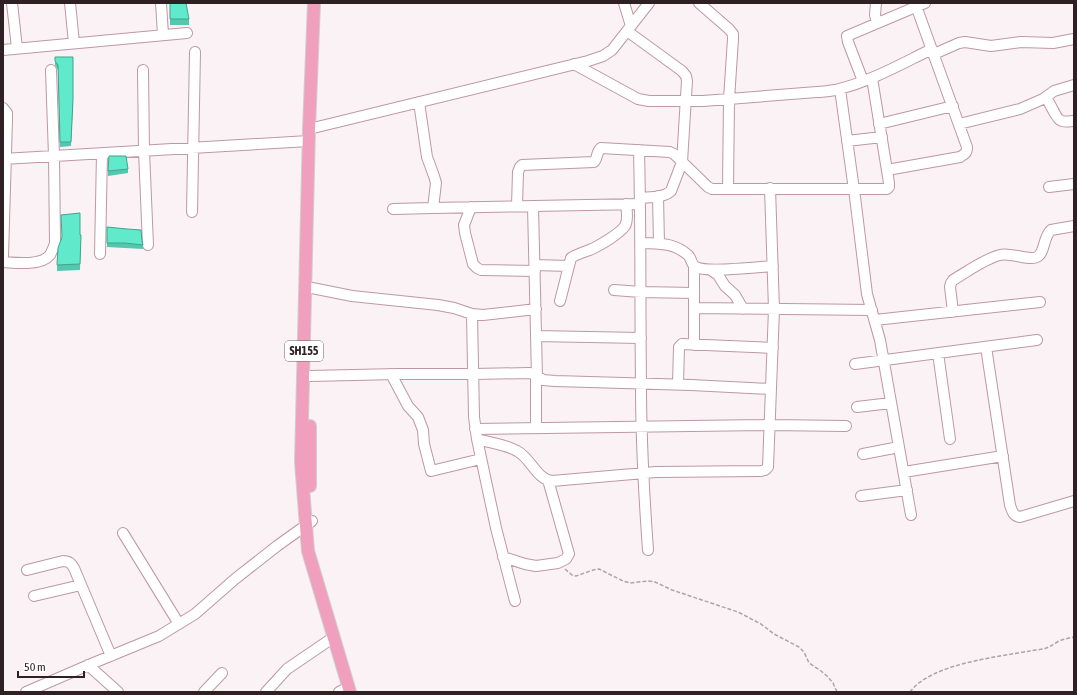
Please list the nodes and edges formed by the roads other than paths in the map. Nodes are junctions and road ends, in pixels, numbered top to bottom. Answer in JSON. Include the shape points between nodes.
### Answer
{"nodes":[{"id":1,"x":70,"y":3,"type":"edge"},
{"id":2,"x":161,"y":3,"type":"edge"},
{"id":3,"x":314,"y":3,"type":"edge"},
{"id":4,"x":319,"y":3,"type":"edge"},
{"id":5,"x":624,"y":3,"type":"edge"},
{"id":6,"x":649,"y":3,"type":"edge"},
{"id":7,"x":699,"y":3,"type":"edge"},
{"id":8,"x":876,"y":3,"type":"edge"},
{"id":9,"x":919,"y":4,"type":"edge"},
{"id":10,"x":9,"y":7,"type":"edge"},
{"id":11,"x":877,"y":23,"type":"junction"},
{"id":12,"x":629,"y":29,"type":"junction"},
{"id":13,"x":187,"y":33,"type":"dead end"},
{"id":14,"x":164,"y":35,"type":"junction"},
{"id":15,"x":1074,"y":39,"type":"edge"},
{"id":16,"x":74,"y":43,"type":"junction"},
{"id":17,"x":17,"y":48,"type":"junction"},
{"id":18,"x":3,"y":50,"type":"edge"},
{"id":19,"x":933,"y":51,"type":"junction"},
{"id":20,"x":195,"y":52,"type":"dead end"},
{"id":21,"x":574,"y":64,"type":"junction"},
{"id":22,"x":51,"y":70,"type":"dead end"},
{"id":23,"x":143,"y":70,"type":"dead end"},
{"id":24,"x":867,"y":79,"type":"junction"},
{"id":25,"x":1074,"y":85,"type":"edge"},
{"id":26,"x":840,"y":89,"type":"junction"},
{"id":27,"x":1046,"y":97,"type":"junction"},
{"id":28,"x":729,"y":99,"type":"junction"},
{"id":29,"x":686,"y":101,"type":"junction"},
{"id":30,"x":419,"y":102,"type":"junction"},
{"id":31,"x":953,"y":106,"type":"junction"},
{"id":32,"x":3,"y":108,"type":"edge"},
{"id":33,"x":1074,"y":121,"type":"edge"},
{"id":34,"x":879,"y":124,"type":"junction"},
{"id":35,"x":959,"y":124,"type":"junction"},
{"id":36,"x":310,"y":133,"type":"junction"},
{"id":37,"x":882,"y":137,"type":"junction"},
{"id":38,"x":847,"y":141,"type":"junction"},
{"id":39,"x":193,"y":148,"type":"junction"},
{"id":40,"x":639,"y":150,"type":"junction"},
{"id":41,"x":144,"y":151,"type":"junction"},
{"id":42,"x":102,"y":154,"type":"junction"},
{"id":43,"x":54,"y":156,"type":"junction"},
{"id":44,"x":4,"y":159,"type":"edge"},
{"id":45,"x":682,"y":162,"type":"junction"},
{"id":46,"x":887,"y":170,"type":"junction"},
{"id":47,"x":1074,"y":184,"type":"edge"},
{"id":48,"x":1048,"y":187,"type":"dead end"},
{"id":49,"x":770,"y":188,"type":"junction"},
{"id":50,"x":728,"y":189,"type":"junction"},
{"id":51,"x":854,"y":189,"type":"junction"},
{"id":52,"x":658,"y":196,"type":"junction"},
{"id":53,"x":640,"y":201,"type":"junction"},
{"id":54,"x":626,"y":204,"type":"junction"},
{"id":55,"x":517,"y":206,"type":"junction"},
{"id":56,"x":533,"y":206,"type":"junction"},
{"id":57,"x":471,"y":207,"type":"junction"},
{"id":58,"x":433,"y":208,"type":"junction"},
{"id":59,"x":393,"y":209,"type":"dead end"},
{"id":60,"x":192,"y":212,"type":"dead end"},
{"id":61,"x":1074,"y":226,"type":"edge"},
{"id":62,"x":641,"y":243,"type":"junction"},
{"id":63,"x":659,"y":244,"type":"junction"},
{"id":64,"x":148,"y":245,"type":"dead end"},
{"id":65,"x":100,"y":254,"type":"dead end"},
{"id":66,"x":3,"y":256,"type":"edge"},
{"id":67,"x":3,"y":262,"type":"edge"},
{"id":68,"x":569,"y":266,"type":"junction"},
{"id":69,"x":773,"y":266,"type":"junction"},
{"id":70,"x":694,"y":267,"type":"junction"},
{"id":71,"x":535,"y":268,"type":"junction"},
{"id":72,"x":711,"y":270,"type":"junction"},
{"id":73,"x":312,"y":288,"type":"junction"},
{"id":74,"x":614,"y":290,"type":"dead end"},
{"id":75,"x":641,"y":292,"type":"junction"},
{"id":76,"x":694,"y":293,"type":"junction"},
{"id":77,"x":560,"y":301,"type":"dead end"},
{"id":78,"x":1040,"y":302,"type":"dead end"},
{"id":79,"x":694,"y":308,"type":"junction"},
{"id":80,"x":742,"y":309,"type":"junction"},
{"id":81,"x":774,"y":309,"type":"junction"},
{"id":82,"x":536,"y":310,"type":"junction"},
{"id":83,"x":872,"y":310,"type":"junction"},
{"id":84,"x":953,"y":312,"type":"junction"},
{"id":85,"x":472,"y":314,"type":"junction"},
{"id":86,"x":875,"y":320,"type":"junction"},
{"id":87,"x":536,"y":336,"type":"junction"},
{"id":88,"x":641,"y":338,"type":"junction"},
{"id":89,"x":1037,"y":340,"type":"dead end"},
{"id":90,"x":694,"y":345,"type":"junction"},
{"id":91,"x":986,"y":347,"type":"junction"},
{"id":92,"x":772,"y":348,"type":"junction"},
{"id":93,"x":938,"y":353,"type":"junction"},
{"id":94,"x":883,"y":360,"type":"junction"},
{"id":95,"x":855,"y":364,"type":"dead end"},
{"id":96,"x":391,"y":374,"type":"junction"},
{"id":97,"x":474,"y":374,"type":"junction"},
{"id":98,"x":309,"y":376,"type":"junction"},
{"id":99,"x":536,"y":376,"type":"junction"},
{"id":100,"x":641,"y":384,"type":"junction"},
{"id":101,"x":678,"y":384,"type":"junction"},
{"id":102,"x":771,"y":389,"type":"junction"},
{"id":103,"x":891,"y":403,"type":"junction"},
{"id":104,"x":857,"y":407,"type":"dead end"},
{"id":105,"x":770,"y":425,"type":"junction"},
{"id":106,"x":846,"y":426,"type":"dead end"},
{"id":107,"x":642,"y":427,"type":"junction"},
{"id":108,"x":536,"y":428,"type":"junction"},
{"id":109,"x":476,"y":434,"type":"junction"},
{"id":110,"x":950,"y":439,"type":"dead end"},
{"id":111,"x":899,"y":447,"type":"junction"},
{"id":112,"x":863,"y":454,"type":"dead end"},
{"id":113,"x":1003,"y":456,"type":"junction"},
{"id":114,"x":481,"y":459,"type":"junction"},
{"id":115,"x":904,"y":472,"type":"junction"},
{"id":116,"x":643,"y":473,"type":"junction"},
{"id":117,"x":548,"y":480,"type":"junction"},
{"id":118,"x":907,"y":490,"type":"junction"},
{"id":119,"x":861,"y":496,"type":"dead end"},
{"id":120,"x":1074,"y":502,"type":"edge"},
{"id":121,"x":912,"y":515,"type":"dead end"},
{"id":122,"x":309,"y":523,"type":"junction"},
{"id":123,"x":123,"y":533,"type":"dead end"},
{"id":124,"x":648,"y":550,"type":"dead end"},
{"id":125,"x":503,"y":557,"type":"junction"},
{"id":126,"x":28,"y":570,"type":"dead end"},
{"id":127,"x":81,"y":585,"type":"junction"},
{"id":128,"x":34,"y":596,"type":"dead end"},
{"id":129,"x":515,"y":601,"type":"dead end"},
{"id":130,"x":179,"y":624,"type":"junction"},
{"id":131,"x":334,"y":637,"type":"junction"},
{"id":132,"x":111,"y":656,"type":"junction"},
{"id":133,"x":88,"y":665,"type":"junction"},
{"id":134,"x":222,"y":673,"type":"dead end"},
{"id":135,"x":348,"y":691,"type":"edge"},
{"id":136,"x":26,"y":692,"type":"edge"},
{"id":137,"x":118,"y":692,"type":"edge"},
{"id":138,"x":204,"y":692,"type":"edge"},
{"id":139,"x":266,"y":692,"type":"edge"}],
"edges":[{"from":1,"to":16,"type":"street"},
{"from":2,"to":14,"type":"street"},
{"from":3,"to":36,"type":"main road","number":"SH155"},
{"from":4,"to":36,"type":"main road","number":"SH155"},
{"from":5,"to":12,"type":"street"},
{"from":6,"to":12,"type":"street"},
{"from":7,"to":28,"type":"street","via":[[733,34]]},
{"from":8,"to":11,"type":"street"},
{"from":9,"to":11,"type":"street"},
{"from":9,"to":19,"type":"street"},
{"from":10,"to":17,"type":"street"},
{"from":11,"to":24,"type":"street","via":[[849,35],[847,39]]},
{"from":12,"to":21,"type":"street","via":[[612,50],[603,56]]},
{"from":12,"to":29,"type":"street","via":[[686,76]]},
{"from":13,"to":14,"type":"street"},
{"from":14,"to":16,"type":"street"},
{"from":15,"to":19,"type":"street","via":[[1053,43],[1021,42],[991,46],[965,42]]},
{"from":16,"to":17,"type":"street"},
{"from":17,"to":18,"type":"street"},
{"from":19,"to":24,"type":"street"},
{"from":19,"to":31,"type":"street"},
{"from":20,"to":39,"type":"street"},
{"from":21,"to":29,"type":"street","via":[[638,99]]},
{"from":21,"to":30,"type":"street"},
{"from":22,"to":43,"type":"street"},
{"from":23,"to":41,"type":"street"},
{"from":24,"to":26,"type":"street"},
{"from":24,"to":34,"type":"street"},
{"from":25,"to":27,"type":"street"},
{"from":26,"to":28,"type":"street"},
{"from":26,"to":38,"type":"street"},
{"from":27,"to":33,"type":"street","via":[[1061,121]]},
{"from":27,"to":35,"type":"street","via":[[1020,109]]},
{"from":28,"to":29,"type":"street"},
{"from":28,"to":50,"type":"street"},
{"from":29,"to":45,"type":"street"},
{"from":30,"to":36,"type":"street"},
{"from":30,"to":58,"type":"street","via":[[427,157],[436,183]]},
{"from":31,"to":34,"type":"street"},
{"from":31,"to":35,"type":"street"},
{"from":32,"to":44,"type":"street","via":[[7,113]]},
{"from":34,"to":37,"type":"street"},
{"from":35,"to":46,"type":"street","via":[[967,147],[965,155]]},
{"from":36,"to":39,"type":"street"},
{"from":36,"to":73,"type":"main road","number":"SH155"},
{"from":36,"to":122,"type":"main road","number":"SH155","via":[[301,462]]},
{"from":37,"to":38,"type":"street"},
{"from":37,"to":46,"type":"street"},
{"from":38,"to":51,"type":"street"},
{"from":39,"to":41,"type":"street"},
{"from":39,"to":60,"type":"street"},
{"from":40,"to":45,"type":"street","via":[[670,152]]},
{"from":40,"to":53,"type":"street"},
{"from":40,"to":55,"type":"street","via":[[601,148],[594,162],[522,165],[518,172]]},
{"from":41,"to":42,"type":"street"},
{"from":41,"to":64,"type":"street"},
{"from":42,"to":43,"type":"street"},
{"from":42,"to":65,"type":"street"},
{"from":43,"to":44,"type":"street"},
{"from":43,"to":67,"type":"street","via":[[55,243],[50,255],[35,262]]},
{"from":44,"to":66,"type":"street"},
{"from":45,"to":50,"type":"street","via":[[708,187]]},
{"from":45,"to":52,"type":"street","via":[[671,191]]},
{"from":46,"to":51,"type":"street","via":[[887,189]]},
{"from":47,"to":48,"type":"street"},
{"from":49,"to":50,"type":"street"},
{"from":49,"to":51,"type":"street"},
{"from":49,"to":69,"type":"street"},
{"from":51,"to":83,"type":"street"},
{"from":52,"to":53,"type":"street"},
{"from":52,"to":63,"type":"street"},
{"from":53,"to":54,"type":"street"},
{"from":53,"to":62,"type":"street"},
{"from":54,"to":56,"type":"street"},
{"from":54,"to":68,"type":"street","via":[[625,226],[593,249],[576,254],[571,258]]},
{"from":55,"to":56,"type":"street"},
{"from":55,"to":57,"type":"street"},
{"from":56,"to":71,"type":"street"},
{"from":57,"to":58,"type":"street"},
{"from":57,"to":71,"type":"street","via":[[464,226],[473,264],[477,268]]},
{"from":58,"to":59,"type":"street"},
{"from":61,"to":84,"type":"street","via":[[1051,230],[1036,258],[1000,255],[988,259],[953,280],[950,287]]},
{"from":62,"to":63,"type":"street"},
{"from":62,"to":75,"type":"street"},
{"from":63,"to":70,"type":"street","via":[[671,245],[688,255]]},
{"from":68,"to":71,"type":"street"},
{"from":68,"to":77,"type":"street"},
{"from":69,"to":72,"type":"street"},
{"from":69,"to":81,"type":"street"},
{"from":70,"to":72,"type":"street"},
{"from":70,"to":76,"type":"street"},
{"from":71,"to":82,"type":"street"},
{"from":72,"to":80,"type":"street","via":[[734,295]]},
{"from":73,"to":85,"type":"street","via":[[352,296],[438,305]]},
{"from":73,"to":98,"type":"main road","number":"SH155"},
{"from":74,"to":75,"type":"street"},
{"from":75,"to":76,"type":"street"},
{"from":75,"to":88,"type":"street"},
{"from":76,"to":79,"type":"street"},
{"from":78,"to":84,"type":"street"},
{"from":79,"to":80,"type":"street"},
{"from":79,"to":90,"type":"street"},
{"from":80,"to":81,"type":"street"},
{"from":81,"to":83,"type":"street"},
{"from":81,"to":92,"type":"street"},
{"from":82,"to":85,"type":"street"},
{"from":82,"to":87,"type":"street"},
{"from":83,"to":86,"type":"street"},
{"from":84,"to":86,"type":"street"},
{"from":85,"to":97,"type":"street"},
{"from":86,"to":94,"type":"street"},
{"from":87,"to":88,"type":"street"},
{"from":87,"to":99,"type":"street"},
{"from":88,"to":100,"type":"street"},
{"from":89,"to":91,"type":"street"},
{"from":90,"to":92,"type":"street"},
{"from":90,"to":101,"type":"street","via":[[682,344],[679,347]]},
{"from":91,"to":93,"type":"street"},
{"from":91,"to":113,"type":"street"},
{"from":92,"to":102,"type":"street"},
{"from":93,"to":94,"type":"street"},
{"from":93,"to":110,"type":"street"},
{"from":94,"to":95,"type":"street"},
{"from":94,"to":103,"type":"street"},
{"from":96,"to":97,"type":"street"},
{"from":96,"to":98,"type":"street"},
{"from":96,"to":114,"type":"street","via":[[408,406],[418,417],[431,471]]},
{"from":97,"to":99,"type":"street","via":[[528,373]]},
{"from":97,"to":109,"type":"street"},
{"from":98,"to":122,"type":"main road","number":"SH155"},
{"from":99,"to":100,"type":"street","via":[[543,380],[555,381]]},
{"from":99,"to":108,"type":"street"},
{"from":100,"to":101,"type":"street"},
{"from":100,"to":107,"type":"street"},
{"from":101,"to":102,"type":"street"},
{"from":102,"to":105,"type":"street"},
{"from":103,"to":104,"type":"street"},
{"from":103,"to":111,"type":"street"},
{"from":105,"to":106,"type":"street"},
{"from":105,"to":107,"type":"street"},
{"from":105,"to":116,"type":"street","via":[[766,470]]},
{"from":107,"to":108,"type":"street"},
{"from":107,"to":116,"type":"street"},
{"from":108,"to":109,"type":"street"},
{"from":109,"to":114,"type":"street"},
{"from":109,"to":117,"type":"street","via":[[518,451],[542,477]]},
{"from":111,"to":112,"type":"street"},
{"from":111,"to":115,"type":"street"},
{"from":113,"to":115,"type":"street"},
{"from":113,"to":120,"type":"street","via":[[1010,505],[1016,516]]},
{"from":114,"to":125,"type":"street"},
{"from":115,"to":118,"type":"street"},
{"from":116,"to":117,"type":"street"},
{"from":116,"to":124,"type":"street"},
{"from":117,"to":125,"type":"street","via":[[569,554],[558,563],[536,566]]},
{"from":118,"to":119,"type":"street"},
{"from":118,"to":121,"type":"street"},
{"from":122,"to":130,"type":"street"},
{"from":122,"to":131,"type":"main road","number":"SH155","via":[[308,551]]},
{"from":122,"to":135,"type":"main road","number":"SH155"},
{"from":123,"to":130,"type":"street"},
{"from":125,"to":129,"type":"street"},
{"from":126,"to":127,"type":"street","via":[[68,561]]},
{"from":127,"to":128,"type":"street"},
{"from":127,"to":132,"type":"street"},
{"from":130,"to":132,"type":"street","via":[[159,636]]},
{"from":131,"to":135,"type":"main road","number":"SH155"},
{"from":131,"to":139,"type":"street","via":[[287,669]]},
{"from":132,"to":133,"type":"street"},
{"from":133,"to":136,"type":"street"},
{"from":133,"to":137,"type":"street"},
{"from":134,"to":138,"type":"street"}]}
